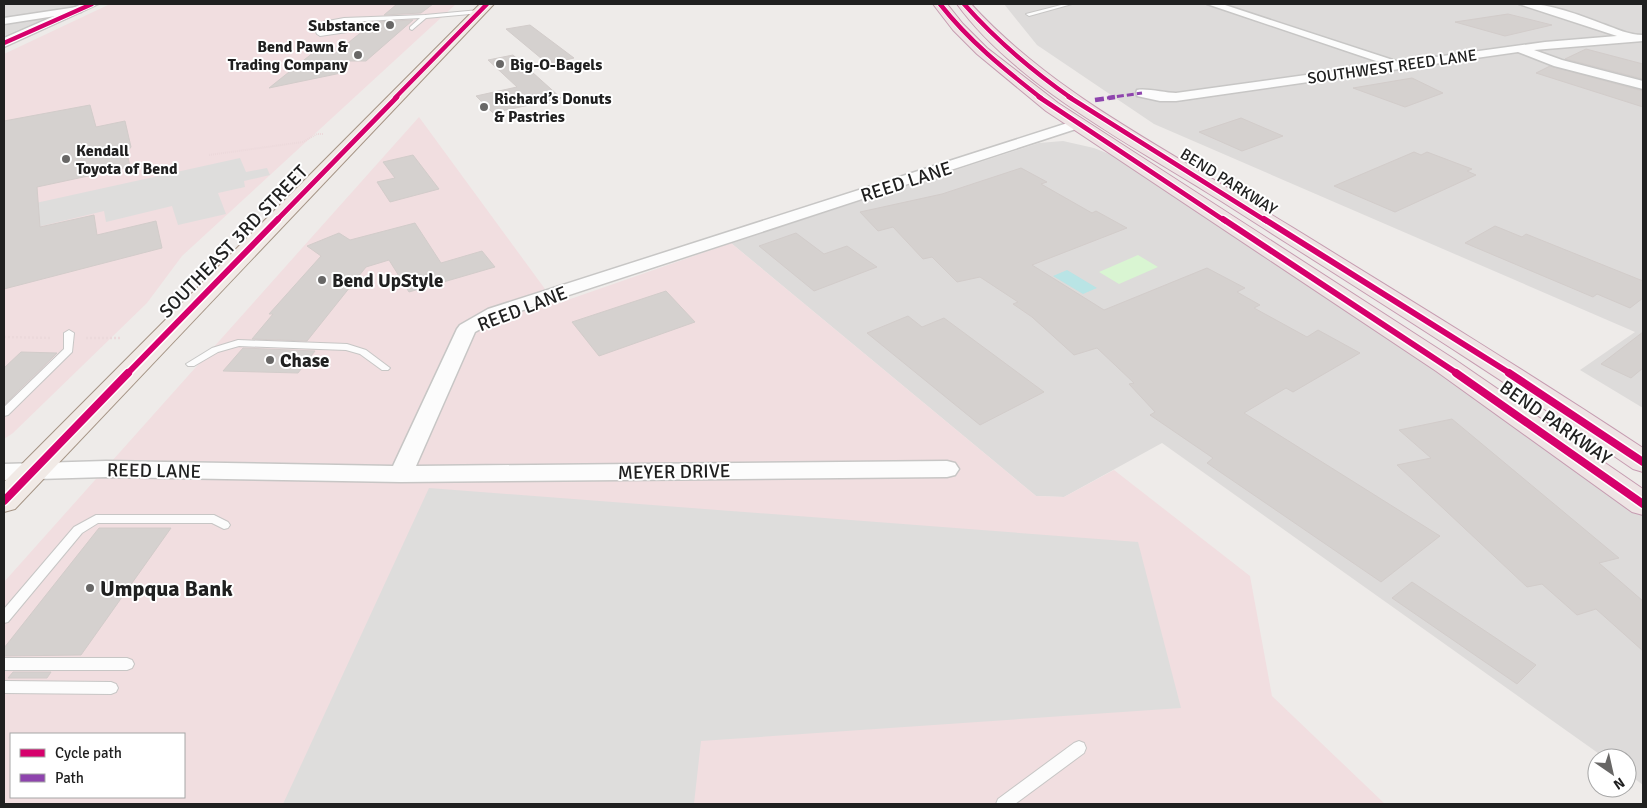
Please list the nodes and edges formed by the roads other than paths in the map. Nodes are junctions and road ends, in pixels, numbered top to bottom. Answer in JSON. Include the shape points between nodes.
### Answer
{"nodes":[{"id":1,"x":92,"y":4,"type":"edge"},
{"id":2,"x":940,"y":4,"type":"edge"},
{"id":3,"x":964,"y":4,"type":"edge"},
{"id":4,"x":1070,"y":4,"type":"edge"},
{"id":5,"x":1212,"y":4,"type":"edge"},
{"id":6,"x":1524,"y":4,"type":"edge"},
{"id":7,"x":483,"y":8,"type":"edge"},
{"id":8,"x":77,"y":10,"type":"junction"},
{"id":9,"x":1029,"y":14,"type":"dead end"},
{"id":10,"x":426,"y":17,"type":"junction"},
{"id":11,"x":344,"y":20,"type":"junction"},
{"id":12,"x":4,"y":21,"type":"edge"},
{"id":13,"x":412,"y":28,"type":"dead end"},
{"id":14,"x":1638,"y":39,"type":"edge"},
{"id":15,"x":4,"y":43,"type":"edge"},
{"id":16,"x":1517,"y":48,"type":"junction"},
{"id":17,"x":1399,"y":64,"type":"junction"},
{"id":18,"x":1643,"y":85,"type":"edge"},
{"id":19,"x":1142,"y":93,"type":"dead end"},
{"id":20,"x":1077,"y":124,"type":"junction"},
{"id":21,"x":69,"y":332,"type":"dead end"},
{"id":22,"x":191,"y":364,"type":"dead end"},
{"id":23,"x":386,"y":368,"type":"dead end"},
{"id":24,"x":4,"y":413,"type":"edge"},
{"id":25,"x":1643,"y":462,"type":"edge"},
{"id":26,"x":947,"y":469,"type":"dead end"},
{"id":27,"x":4,"y":472,"type":"edge"},
{"id":28,"x":32,"y":472,"type":"junction"},
{"id":29,"x":401,"y":474,"type":"junction"},
{"id":30,"x":4,"y":501,"type":"edge"},
{"id":31,"x":1643,"y":504,"type":"edge"},
{"id":32,"x":224,"y":526,"type":"dead end"},
{"id":33,"x":4,"y":618,"type":"edge"},
{"id":34,"x":4,"y":664,"type":"edge"},
{"id":35,"x":128,"y":664,"type":"dead end"},
{"id":36,"x":4,"y":687,"type":"edge"},
{"id":37,"x":111,"y":688,"type":"dead end"},
{"id":38,"x":1079,"y":748,"type":"dead end"},
{"id":39,"x":1003,"y":804,"type":"edge"}],
"edges":[{"from":1,"to":8,"type":"street"},
{"from":2,"to":20,"type":"highway","name":"BEND PARKWAY","via":[[982,51]]},
{"from":3,"to":25,"type":"highway","name":"BEND PARKWAY","via":[[1021,60],[1093,112],[1507,372]]},
{"from":4,"to":9,"type":"lane"},
{"from":5,"to":17,"type":"street"},
{"from":6,"to":14,"type":"street"},
{"from":7,"to":10,"type":"lane"},
{"from":7,"to":28,"type":"main road","name":"SOUTHEAST 3RD STREET"},
{"from":8,"to":12,"type":"street"},
{"from":8,"to":15,"type":"street"},
{"from":10,"to":11,"type":"lane","via":[[372,16]]},
{"from":10,"to":13,"type":"lane"},
{"from":11,"to":11,"type":"lane","via":[[345,31],[320,34],[315,24]]},
{"from":14,"to":16,"type":"street","name":"SOUTHWEST REED LANE"},
{"from":16,"to":17,"type":"street","name":"SOUTHWEST REED LANE"},
{"from":16,"to":18,"type":"street","via":[[1558,63]]},
{"from":17,"to":19,"type":"street","name":"SOUTHWEST REED LANE","via":[[1176,96]]},
{"from":20,"to":29,"type":"street","name":"REED LANE","via":[[495,313],[467,329]]},
{"from":20,"to":31,"type":"highway","name":"BEND PARKWAY","via":[[1453,371]]},
{"from":21,"to":24,"type":"lane","via":[[69,350]]},
{"from":22,"to":23,"type":"lane","via":[[215,350],[238,343],[347,347],[363,352]]},
{"from":26,"to":29,"type":"street","name":"MEYER DRIVE"},
{"from":27,"to":28,"type":"street","name":"REED LANE"},
{"from":28,"to":29,"type":"street","name":"REED LANE","via":[[106,469]]},
{"from":28,"to":30,"type":"main road","name":"SOUTHEAST 3RD STREET"},
{"from":32,"to":33,"type":"lane","via":[[214,519],[96,519],[78,530]]},
{"from":34,"to":35,"type":"lane"},
{"from":36,"to":37,"type":"lane"},
{"from":38,"to":39,"type":"lane"}]}
